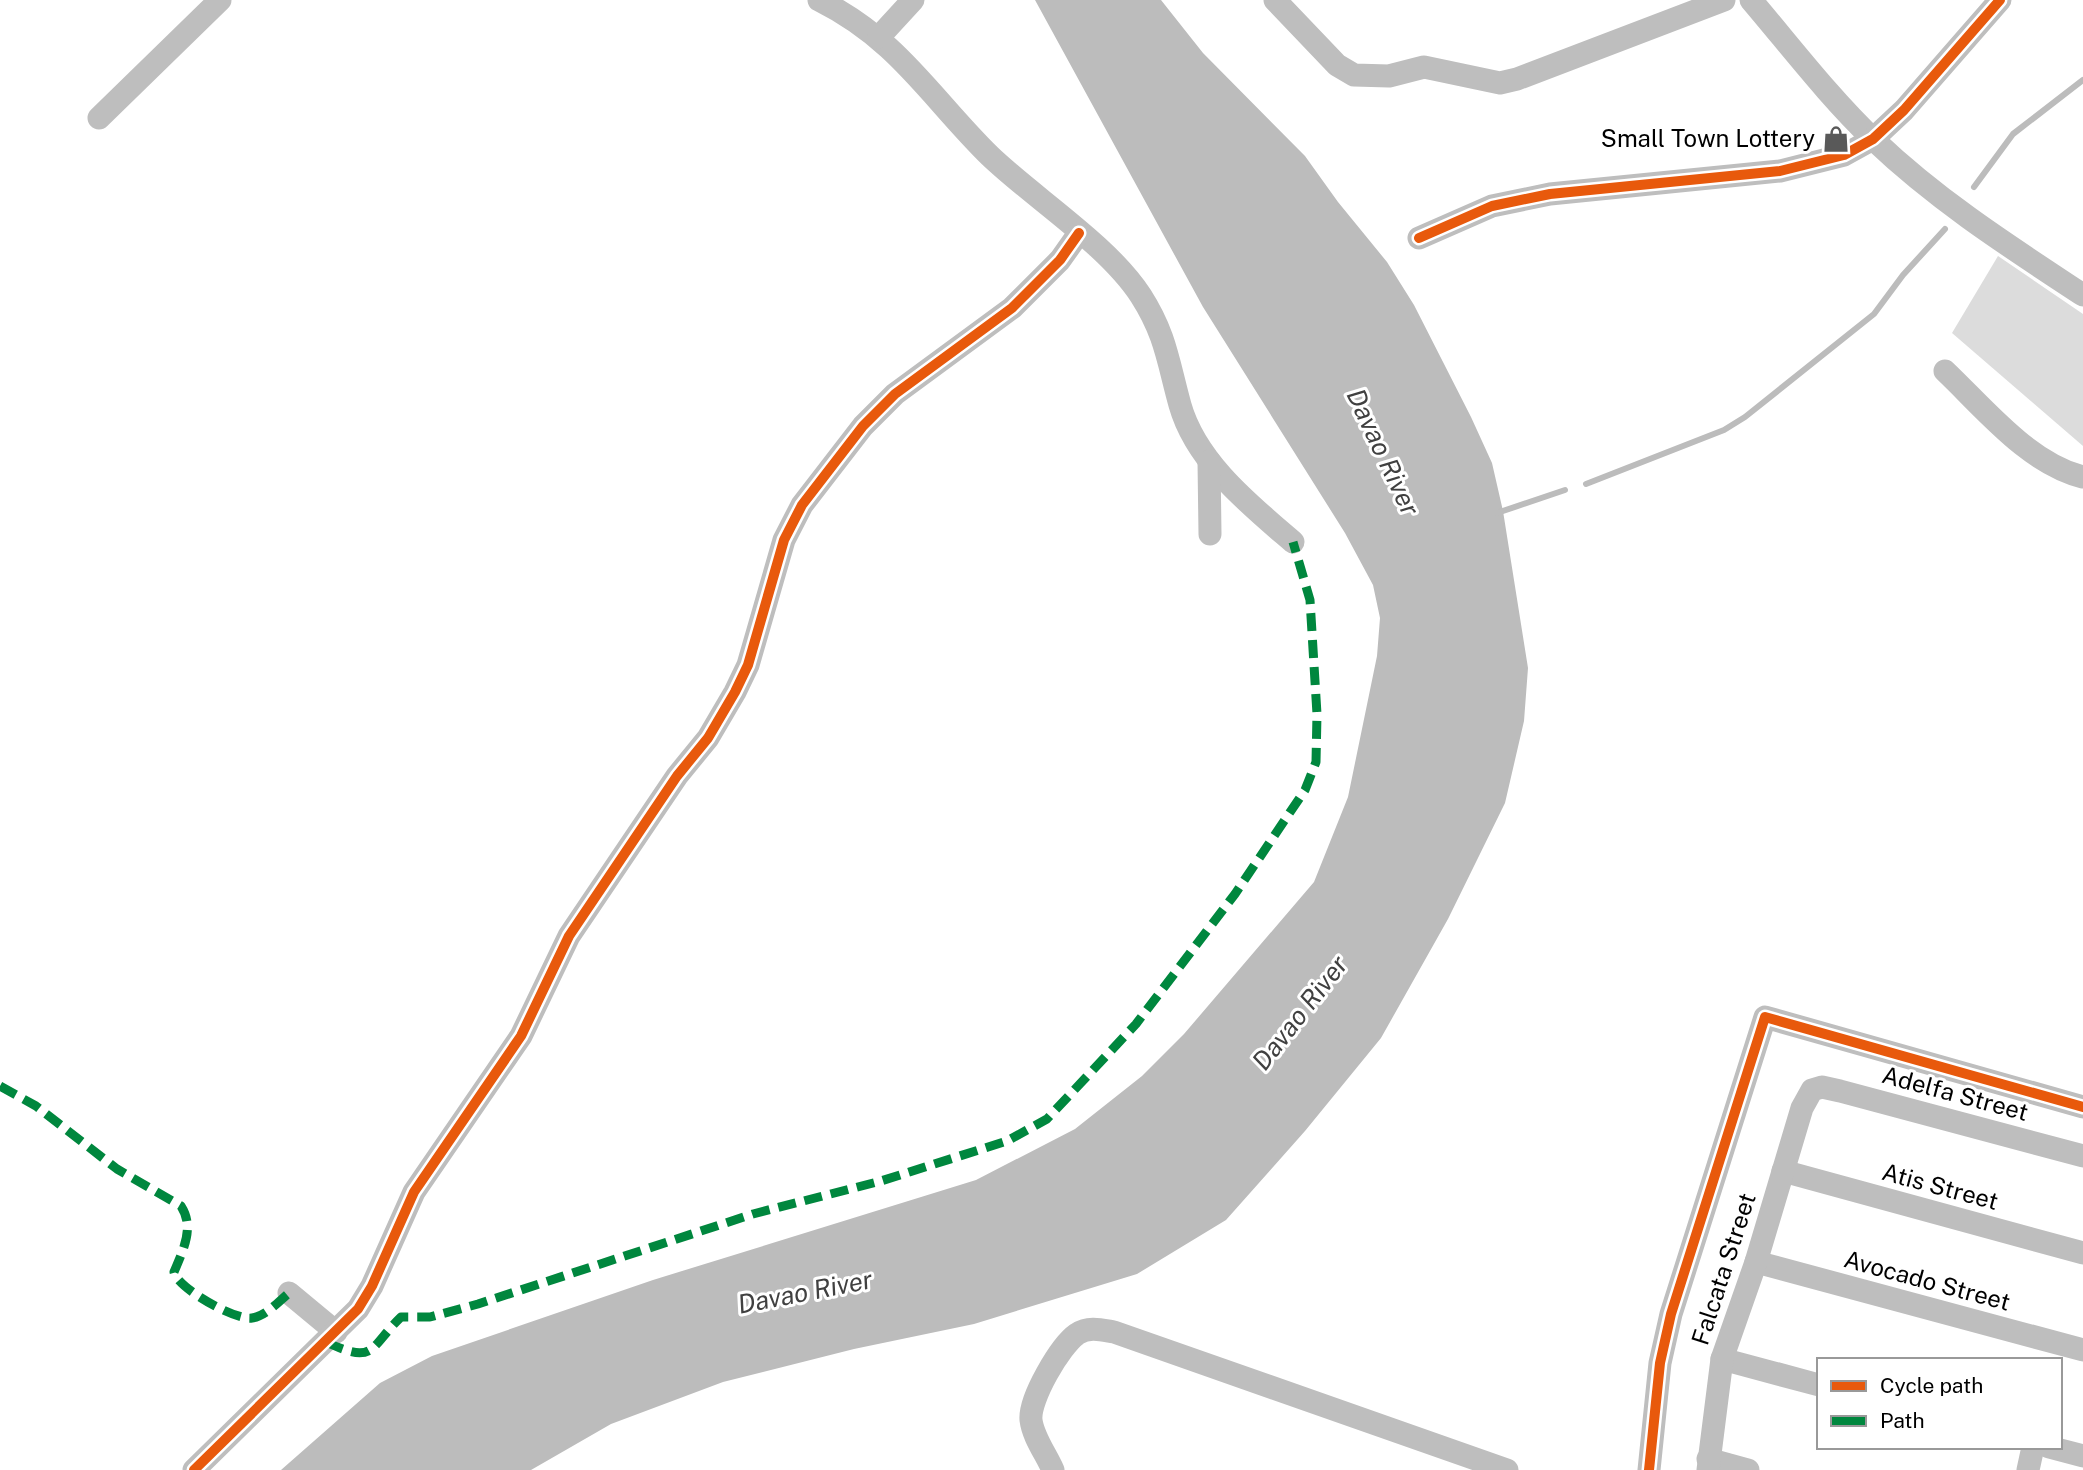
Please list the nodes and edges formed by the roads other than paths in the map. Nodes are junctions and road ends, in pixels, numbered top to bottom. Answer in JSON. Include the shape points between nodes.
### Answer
{"nodes":[{"id":1,"x":220,"y":0,"type":"edge"},
{"id":2,"x":819,"y":0,"type":"edge"},
{"id":3,"x":913,"y":0,"type":"edge"},
{"id":4,"x":1275,"y":0,"type":"edge"},
{"id":5,"x":1724,"y":0,"type":"edge"},
{"id":6,"x":1751,"y":0,"type":"edge"},
{"id":7,"x":1986,"y":6,"type":"edge"},
{"id":8,"x":879,"y":37,"type":"junction"},
{"id":9,"x":99,"y":118,"type":"dead end"},
{"id":10,"x":1873,"y":139,"type":"junction"},
{"id":11,"x":1079,"y":233,"type":"junction"},
{"id":12,"x":1419,"y":238,"type":"dead end"},
{"id":13,"x":2083,"y":295,"type":"edge"},
{"id":14,"x":1945,"y":371,"type":"dead end"},
{"id":15,"x":1209,"y":461,"type":"junction"},
{"id":16,"x":2083,"y":477,"type":"edge"},
{"id":17,"x":1210,"y":534,"type":"dead end"},
{"id":18,"x":1293,"y":541,"type":"dead end"},
{"id":19,"x":1812,"y":1090,"type":"joint"},
{"id":20,"x":2083,"y":1107,"type":"edge"},
{"id":21,"x":2083,"y":1156,"type":"edge"},
{"id":22,"x":1783,"y":1171,"type":"junction"},
{"id":23,"x":2083,"y":1253,"type":"edge"},
{"id":24,"x":1756,"y":1262,"type":"junction"},
{"id":25,"x":289,"y":1293,"type":"dead end"},
{"id":26,"x":337,"y":1332,"type":"junction"},
{"id":27,"x":2083,"y":1350,"type":"edge"},
{"id":28,"x":1722,"y":1359,"type":"junction"},
{"id":29,"x":1817,"y":1384,"type":"edge"},
{"id":30,"x":2033,"y":1449,"type":"edge"},
{"id":31,"x":2057,"y":1449,"type":"edge"},
{"id":32,"x":2083,"y":1456,"type":"edge"},
{"id":33,"x":1708,"y":1465,"type":"edge"},
{"id":34,"x":194,"y":1470,"type":"edge"},
{"id":35,"x":1053,"y":1470,"type":"edge"},
{"id":36,"x":1507,"y":1470,"type":"edge"},
{"id":37,"x":1648,"y":1470,"type":"edge"},
{"id":38,"x":1748,"y":1470,"type":"edge"},
{"id":39,"x":2028,"y":1470,"type":"edge"}],
"edges":[{"from":1,"to":9,"type":"street"},
{"from":2,"to":8,"type":"street"},
{"from":3,"to":8,"type":"street"},
{"from":4,"to":5,"type":"street","via":[[1337,65],[1354,75],[1389,76],[1424,68],[1500,83]]},
{"from":6,"to":10,"type":"street"},
{"from":7,"to":10,"type":"street","via":[[1926,88]]},
{"from":8,"to":11,"type":"street","via":[[988,154]]},
{"from":10,"to":12,"type":"street","via":[[1843,155],[1780,171],[1550,194],[1492,206]]},
{"from":10,"to":13,"type":"street","via":[[1945,202]]},
{"from":11,"to":15,"type":"street","via":[[1140,294],[1163,335],[1180,407]]},
{"from":11,"to":26,"type":"street","via":[[1060,260],[1012,308],[895,394],[807,496],[784,540],[752,652],[735,692],[709,738],[677,776],[569,936],[521,1036],[414,1192],[372,1286]]},
{"from":14,"to":16,"type":"street","via":[[2018,440],[2053,465]]},
{"from":15,"to":17,"type":"street"},
{"from":15,"to":18,"type":"street"},
{"from":19,"to":21,"type":"street","name":"Adelfa Street","via":[[1840,1091]]},
{"from":19,"to":22,"type":"street","name":"Falcata Street"},
{"from":20,"to":37,"type":"street","via":[[1765,1017],[1671,1314],[1660,1363]]},
{"from":22,"to":23,"type":"street","name":"Atis Street"},
{"from":22,"to":24,"type":"street","name":"Falcata Street"},
{"from":24,"to":27,"type":"street","name":"Avocado Street"},
{"from":24,"to":28,"type":"street","name":"Falcata Street"},
{"from":25,"to":26,"type":"street"},
{"from":26,"to":34,"type":"street"},
{"from":28,"to":29,"type":"street"},
{"from":28,"to":33,"type":"street","name":"Falcata Street"},
{"from":30,"to":39,"type":"street"},
{"from":31,"to":32,"type":"street"},
{"from":33,"to":38,"type":"street"},
{"from":35,"to":36,"type":"street","via":[[1034,1432],[1034,1402],[1063,1349],[1078,1334],[1095,1328]]}]}
